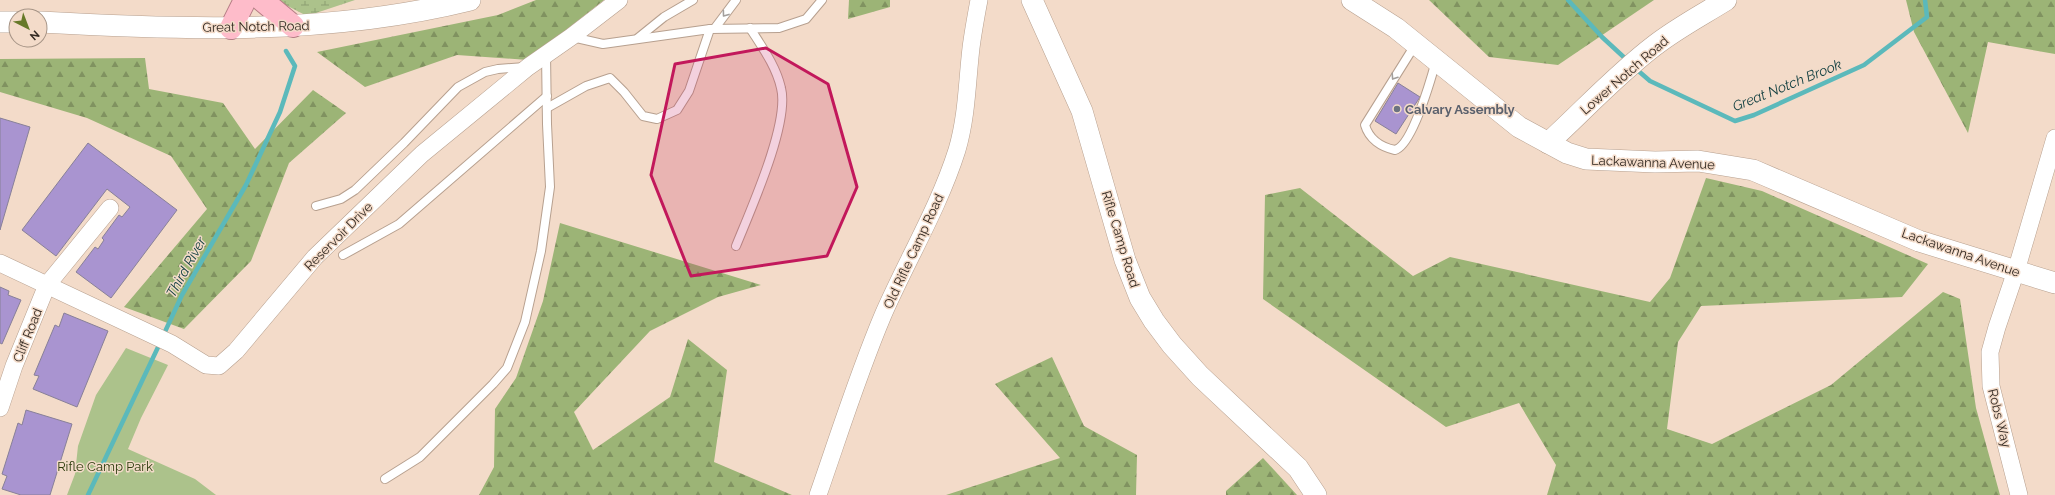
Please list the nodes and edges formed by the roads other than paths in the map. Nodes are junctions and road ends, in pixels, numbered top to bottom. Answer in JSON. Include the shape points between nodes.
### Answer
{"nodes":[{"id":1,"x":245,"y":0,"type":"edge"},
{"id":2,"x":262,"y":0,"type":"edge"},
{"id":3,"x":470,"y":0,"type":"edge"},
{"id":4,"x":619,"y":0,"type":"edge"},
{"id":5,"x":693,"y":0,"type":"edge"},
{"id":6,"x":736,"y":0,"type":"edge"},
{"id":7,"x":822,"y":0,"type":"edge"},
{"id":8,"x":979,"y":0,"type":"edge"},
{"id":9,"x":1032,"y":0,"type":"edge"},
{"id":10,"x":1352,"y":0,"type":"edge"},
{"id":11,"x":1724,"y":1,"type":"edge"},
{"id":12,"x":48,"y":22,"type":"edge"},
{"id":13,"x":293,"y":26,"type":"junction"},
{"id":14,"x":231,"y":28,"type":"junction"},
{"id":15,"x":712,"y":28,"type":"junction"},
{"id":16,"x":750,"y":28,"type":"junction"},
{"id":17,"x":571,"y":37,"type":"junction"},
{"id":18,"x":638,"y":38,"type":"junction"},
{"id":19,"x":1416,"y":44,"type":"junction"},
{"id":20,"x":546,"y":54,"type":"junction"},
{"id":21,"x":1436,"y":61,"type":"junction"},
{"id":22,"x":528,"y":67,"type":"junction"},
{"id":23,"x":547,"y":96,"type":"junction"},
{"id":24,"x":547,"y":108,"type":"junction"},
{"id":25,"x":2055,"y":138,"type":"edge"},
{"id":26,"x":1548,"y":143,"type":"junction"},
{"id":27,"x":316,"y":206,"type":"dead end"},
{"id":28,"x":110,"y":208,"type":"dead end"},
{"id":29,"x":736,"y":246,"type":"dead end"},
{"id":30,"x":343,"y":255,"type":"dead end"},
{"id":31,"x":0,"y":263,"type":"edge"},
{"id":32,"x":2016,"y":271,"type":"junction"},
{"id":33,"x":2055,"y":283,"type":"edge"},
{"id":34,"x":47,"y":285,"type":"junction"},
{"id":35,"x":0,"y":408,"type":"edge"},
{"id":36,"x":385,"y":479,"type":"dead end"},
{"id":37,"x":818,"y":495,"type":"edge"},
{"id":38,"x":1316,"y":495,"type":"edge"},
{"id":39,"x":2019,"y":495,"type":"edge"}],
"edges":[{"from":1,"to":14,"type":"highway"},
{"from":2,"to":13,"type":"highway"},
{"from":3,"to":13,"type":"street","name":"Great Notch Road","via":[[370,19]]},
{"from":4,"to":17,"type":"street","name":"Reservoir Drive"},
{"from":5,"to":18,"type":"lane","via":[[664,17]]},
{"from":6,"to":15,"type":"lane","one_way":true},
{"from":7,"to":16,"type":"lane","via":[[806,19],[779,28]]},
{"from":8,"to":37,"type":"street","name":"Old Rifle Camp Road","via":[[971,48],[969,87],[957,150],[945,183],[883,316],[856,384]]},
{"from":9,"to":38,"type":"street","name":"Rifle Camp Road","via":[[1082,111],[1125,260],[1140,298],[1163,333],[1195,371],[1298,468]]},
{"from":10,"to":19,"type":"street","name":"Lackawanna Avenue"},
{"from":11,"to":26,"type":"street","name":"Lower Notch Road","via":[[1654,46]]},
{"from":12,"to":14,"type":"street","name":"Great Notch Road"},
{"from":13,"to":14,"type":"street","name":"Great Notch Road"},
{"from":15,"to":16,"type":"lane"},
{"from":15,"to":18,"type":"lane"},
{"from":15,"to":24,"type":"lane","via":[[689,91],[677,110],[657,119],[643,116],[610,78],[586,86]]},
{"from":16,"to":29,"type":"lane","via":[[782,89],[782,110],[771,156]]},
{"from":17,"to":18,"type":"lane","via":[[603,44]]},
{"from":17,"to":20,"type":"street","name":"Reservoir Drive"},
{"from":19,"to":21,"type":"street","name":"Lackawanna Avenue"},
{"from":19,"to":21,"type":"lane","one_way":true,"via":[[1365,125],[1368,133],[1380,145],[1395,150],[1403,146],[1426,97]]},
{"from":20,"to":22,"type":"street","name":"Reservoir Drive"},
{"from":20,"to":23,"type":"lane"},
{"from":21,"to":26,"type":"street","name":"Lackawanna Avenue","via":[[1519,127]]},
{"from":22,"to":27,"type":"lane","via":[[485,72],[458,87],[355,190],[341,200]]},
{"from":22,"to":34,"type":"street","name":"Reservoir Drive","via":[[422,154],[333,239],[236,351],[219,366],[206,365],[172,344]]},
{"from":23,"to":24,"type":"lane"},
{"from":23,"to":30,"type":"lane","via":[[399,224]]},
{"from":24,"to":36,"type":"lane","via":[[550,187],[544,229],[526,322],[507,368],[420,457]]},
{"from":25,"to":32,"type":"street","name":"Robs Way"},
{"from":26,"to":32,"type":"street","name":"Lackawanna Avenue","via":[[1586,160],[1698,161],[1752,170],[1919,241]]},
{"from":28,"to":34,"type":"street","name":"Cliff Road"},
{"from":31,"to":34,"type":"street"},
{"from":32,"to":33,"type":"street","name":"Lackawanna Avenue"},
{"from":32,"to":39,"type":"street","name":"Robs Way","via":[[1990,352],[1991,386]]},
{"from":34,"to":35,"type":"street","name":"Cliff Road"}]}
